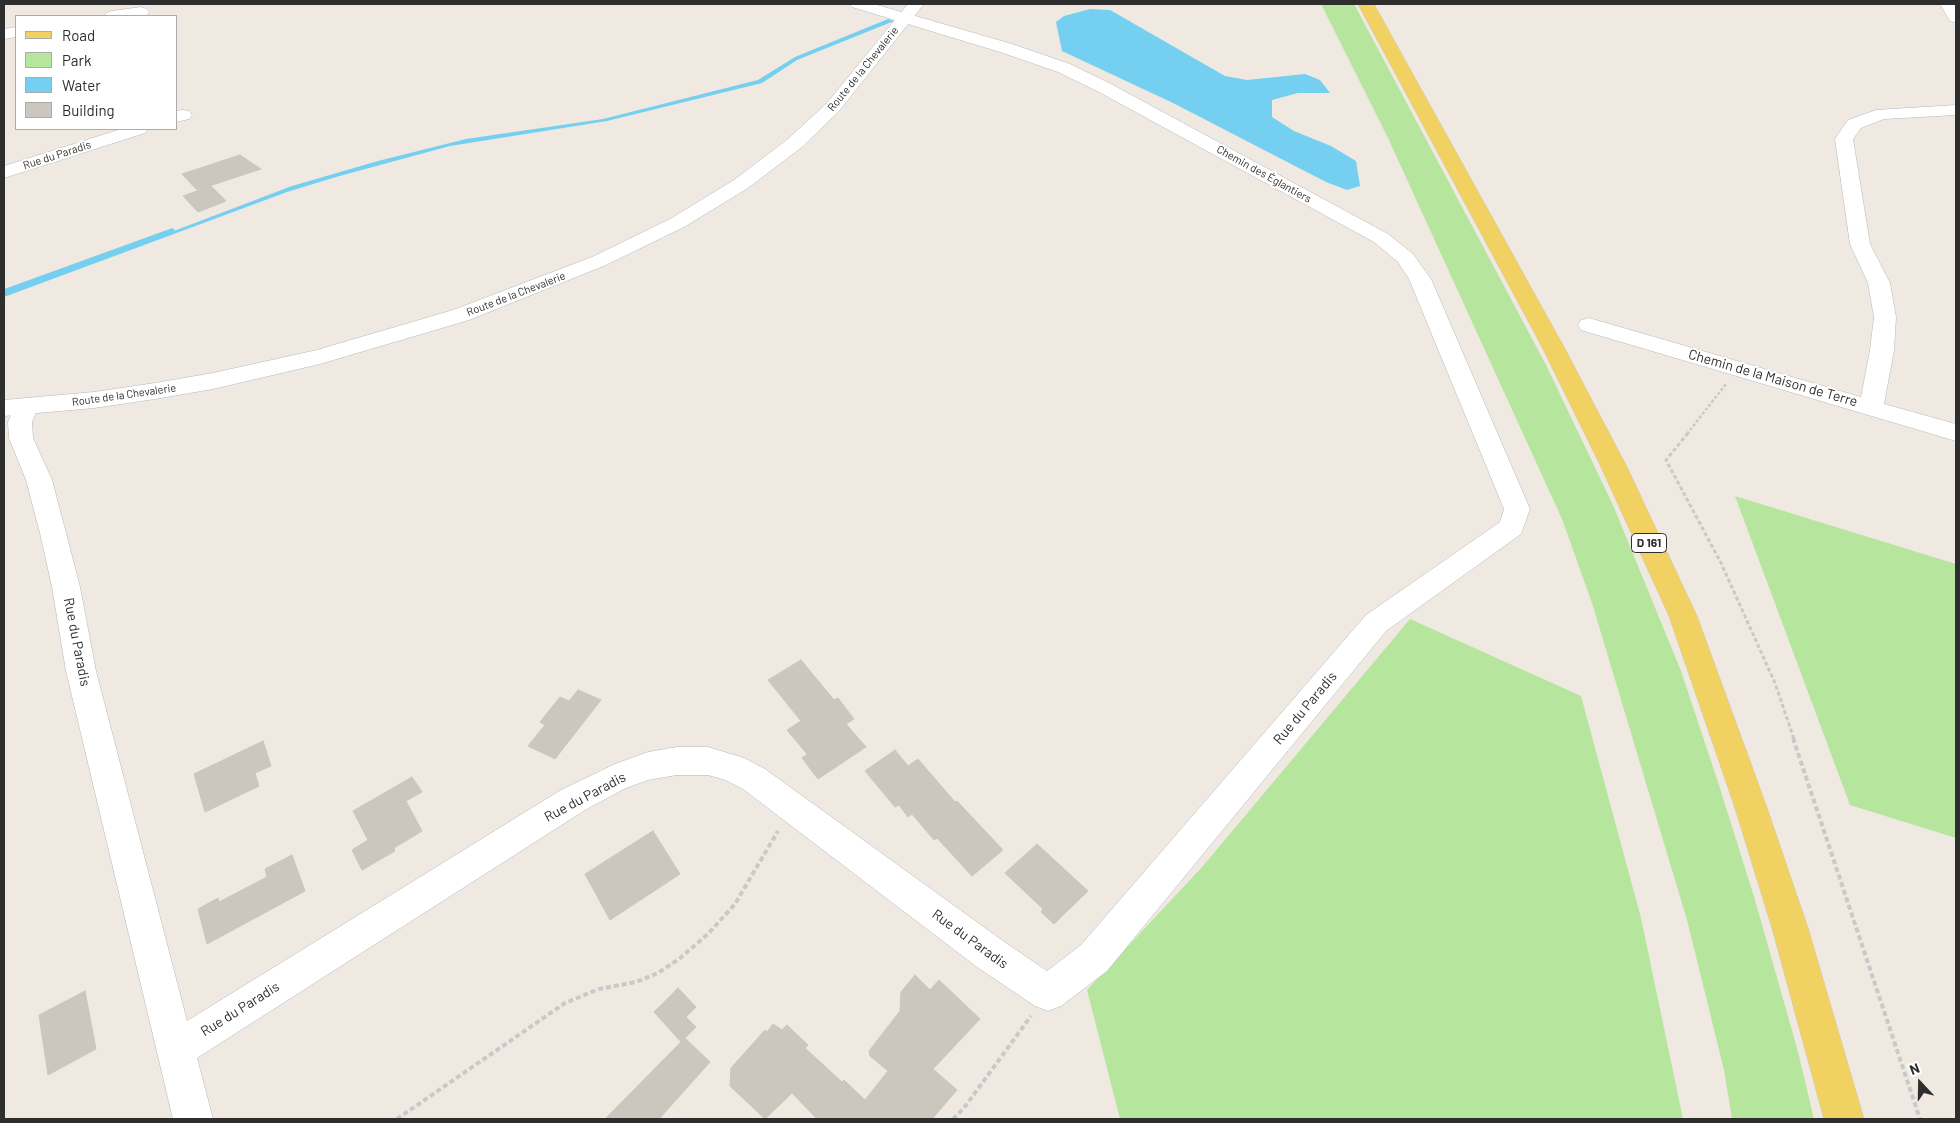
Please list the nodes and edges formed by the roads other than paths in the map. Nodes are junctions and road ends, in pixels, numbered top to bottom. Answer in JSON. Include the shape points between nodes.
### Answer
{"nodes":[{"id":1,"x":858,"y":4,"type":"edge"},
{"id":2,"x":1366,"y":4,"type":"edge"},
{"id":3,"x":1948,"y":4,"type":"edge"},
{"id":4,"x":911,"y":11,"type":"edge"},
{"id":5,"x":141,"y":12,"type":"dead end"},
{"id":6,"x":119,"y":15,"type":"edge"},
{"id":7,"x":1956,"y":18,"type":"edge"},
{"id":8,"x":1956,"y":110,"type":"edge"},
{"id":9,"x":136,"y":130,"type":"edge"},
{"id":10,"x":4,"y":172,"type":"edge"},
{"id":11,"x":1589,"y":325,"type":"dead end"},
{"id":12,"x":1872,"y":406,"type":"junction"},
{"id":13,"x":15,"y":408,"type":"edge"},
{"id":14,"x":1956,"y":433,"type":"edge"},
{"id":15,"x":1517,"y":509,"type":"joint"},
{"id":16,"x":176,"y":1049,"type":"junction"},
{"id":17,"x":193,"y":1119,"type":"edge"},
{"id":18,"x":1844,"y":1119,"type":"edge"}],
"edges":[{"from":1,"to":4,"type":"street","name":"Chemin des Églantiers"},
{"from":2,"to":18,"type":"main road","number":"D 161","via":[[1553,347],[1614,467],[1682,616],[1790,928]]},
{"from":3,"to":7,"type":"street"},
{"from":4,"to":13,"type":"street","name":"Route de la Chevalerie","via":[[833,108],[795,143],[710,203],[600,261],[461,315],[320,357],[194,384],[94,400]]},
{"from":4,"to":15,"type":"street","name":"Chemin des Églantiers","via":[[1064,68],[1106,88],[1381,238],[1406,258],[1420,279]]},
{"from":5,"to":6,"type":"street"},
{"from":8,"to":12,"type":"street","via":[[1882,114],[1854,124],[1844,139],[1860,244],[1879,283],[1885,318]]},
{"from":9,"to":10,"type":"street","name":"Rue du Paradis"},
{"from":11,"to":12,"type":"street","name":"Chemin de la Maison de Terre"},
{"from":12,"to":14,"type":"street","name":"Chemin de la Maison de Terre"},
{"from":13,"to":16,"type":"street","name":"Rue du Paradis","via":[[21,438],[39,480],[53,533],[81,671]]},
{"from":15,"to":16,"type":"street","name":"Rue du Paradis","via":[[1512,526],[1376,623],[1094,958],[1048,993],[990,954],[754,779],[734,768],[708,761],[677,761],[648,766],[614,778],[573,800]]},
{"from":16,"to":17,"type":"street"}]}
